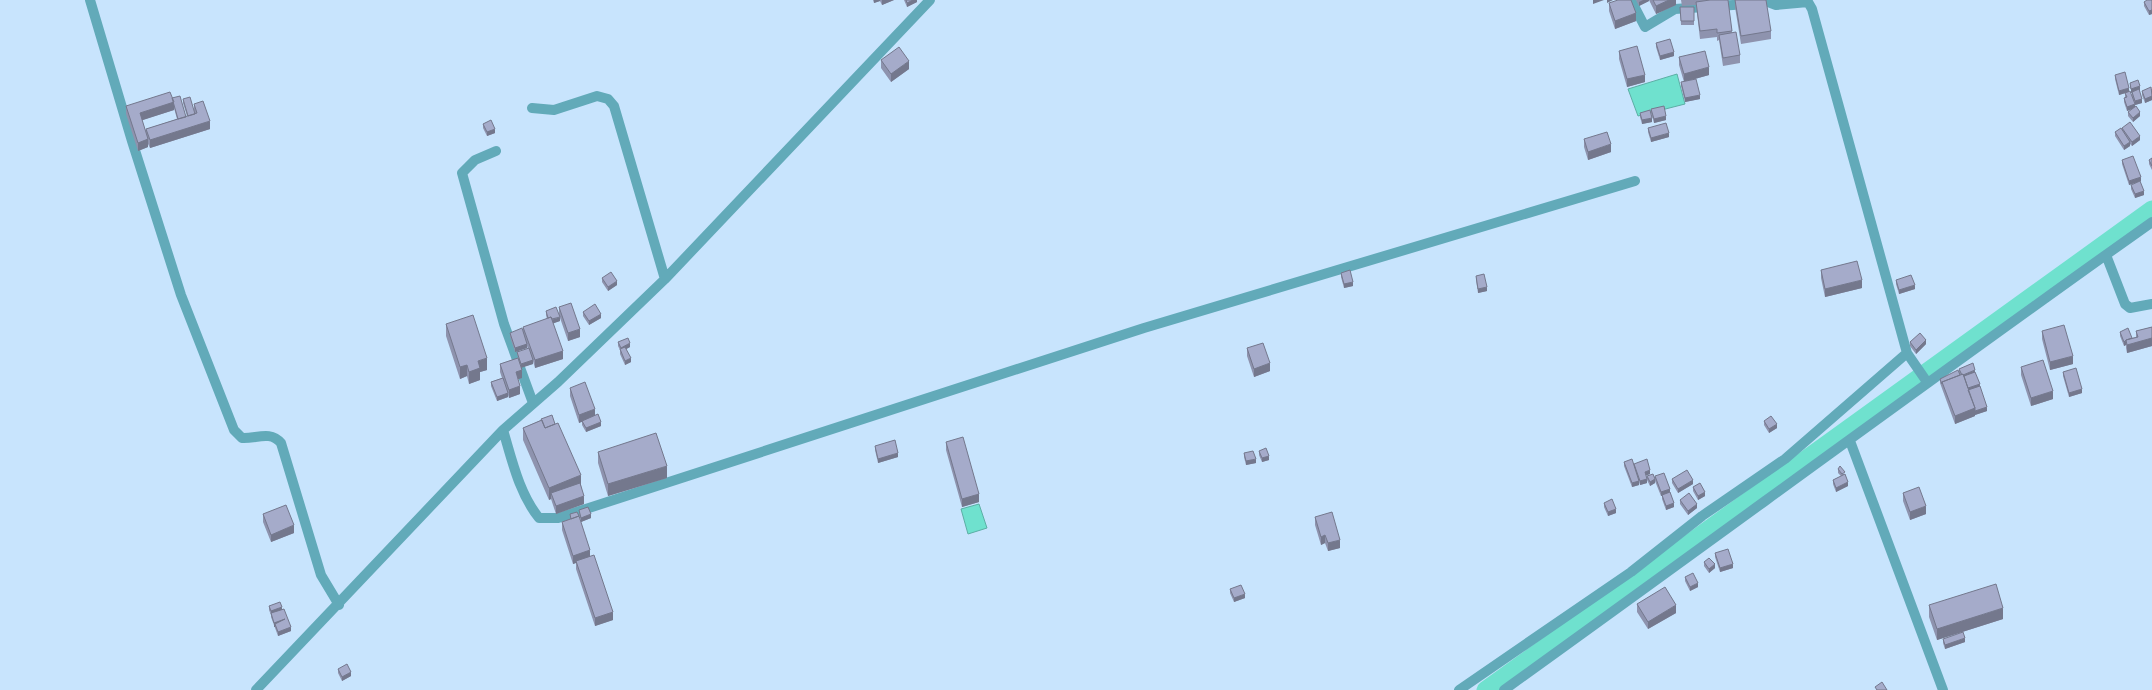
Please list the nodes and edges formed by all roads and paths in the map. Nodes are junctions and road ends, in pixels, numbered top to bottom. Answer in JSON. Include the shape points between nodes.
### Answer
{"nodes":[{"id":1,"x":90,"y":0,"type":"edge"},
{"id":2,"x":930,"y":0,"type":"edge"},
{"id":3,"x":1631,"y":0,"type":"edge"},
{"id":4,"x":1763,"y":0,"type":"edge"},
{"id":5,"x":532,"y":108,"type":"dead end"},
{"id":6,"x":496,"y":151,"type":"dead end"},
{"id":7,"x":1634,"y":181,"type":"dead end"},
{"id":8,"x":2152,"y":222,"type":"edge"},
{"id":9,"x":2106,"y":255,"type":"junction"},
{"id":10,"x":665,"y":280,"type":"junction"},
{"id":11,"x":2152,"y":304,"type":"edge"},
{"id":12,"x":1908,"y":354,"type":"junction"},
{"id":13,"x":1926,"y":380,"type":"junction"},
{"id":14,"x":533,"y":403,"type":"junction"},
{"id":15,"x":503,"y":430,"type":"junction"},
{"id":16,"x":1850,"y":441,"type":"junction"},
{"id":17,"x":338,"y":605,"type":"junction"},
{"id":18,"x":256,"y":690,"type":"edge"},
{"id":19,"x":1459,"y":690,"type":"edge"},
{"id":20,"x":1504,"y":690,"type":"edge"},
{"id":21,"x":1943,"y":690,"type":"edge"}],
"edges":[{"from":1,"to":17,"type":"street","via":[[181,295],[234,430],[242,438],[269,435],[281,443],[319,569]]},
{"from":2,"to":10,"type":"street"},
{"from":3,"to":4,"type":"street","via":[[1645,27],[1675,9]]},
{"from":4,"to":12,"type":"street","via":[[1776,5],[1808,2],[1812,9]]},
{"from":5,"to":10,"type":"street","via":[[554,110],[597,96],[608,99],[614,106]]},
{"from":6,"to":14,"type":"street","via":[[475,160],[462,173],[504,324]]},
{"from":7,"to":15,"type":"street","via":[[1144,328],[558,518],[539,518],[529,506]]},
{"from":8,"to":9,"type":"street"},
{"from":9,"to":11,"type":"street","via":[[2125,304],[2130,308]]},
{"from":9,"to":13,"type":"street"},
{"from":10,"to":14,"type":"street"},
{"from":12,"to":13,"type":"street"},
{"from":12,"to":19,"type":"street","via":[[1785,460],[1702,516],[1631,572]]},
{"from":13,"to":16,"type":"street"},
{"from":14,"to":15,"type":"street"},
{"from":15,"to":17,"type":"street"},
{"from":16,"to":20,"type":"street"},
{"from":16,"to":21,"type":"street"},
{"from":17,"to":18,"type":"street"}]}
